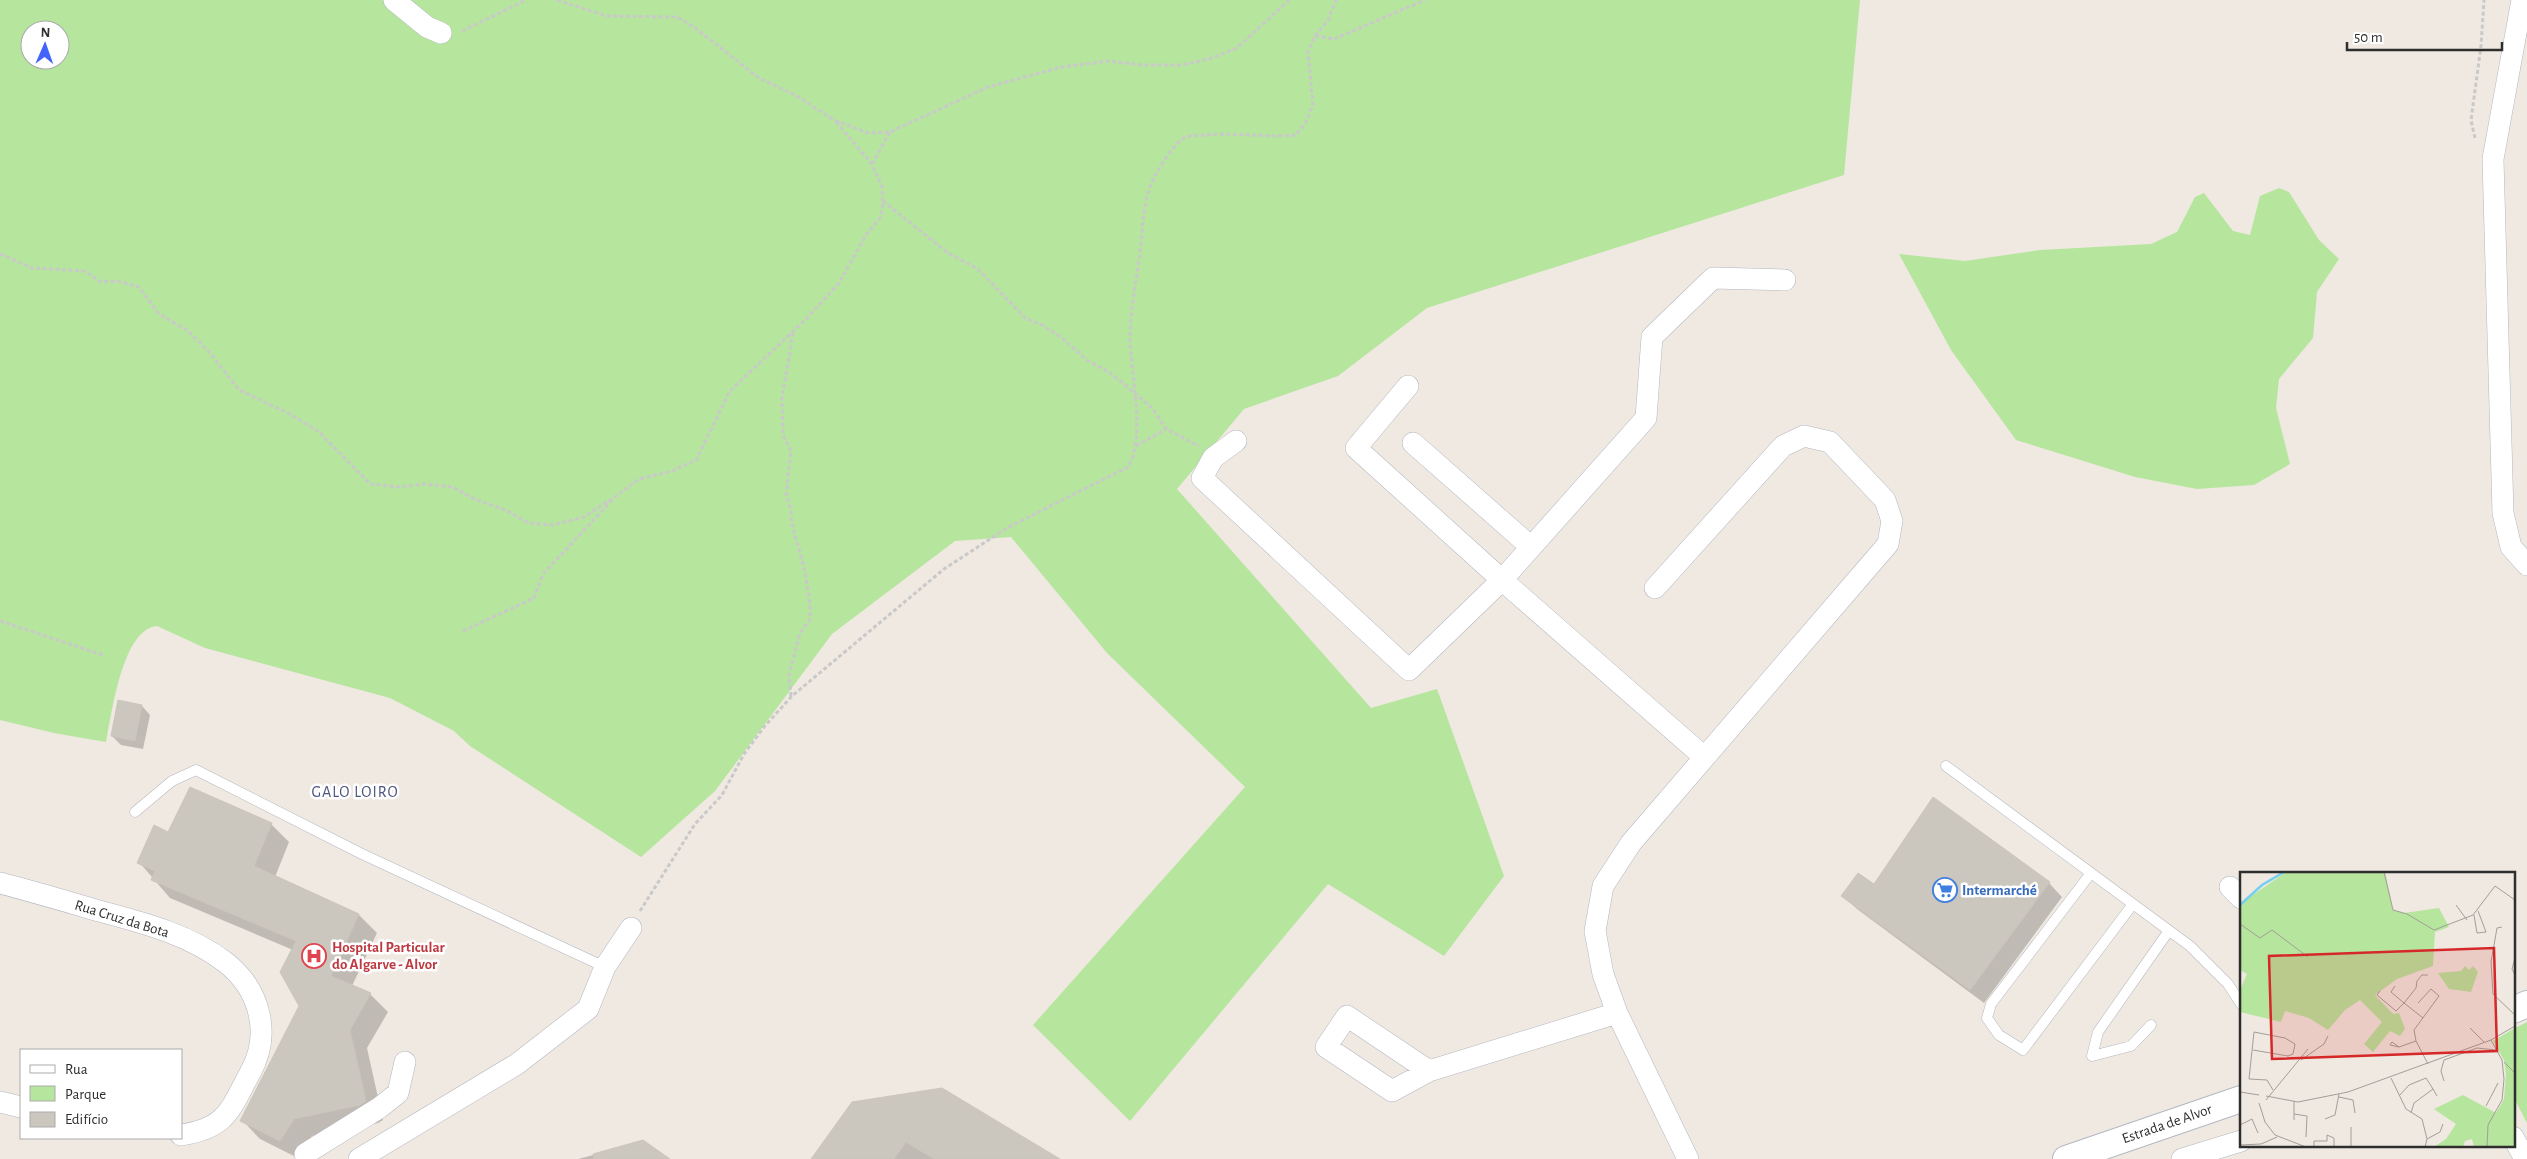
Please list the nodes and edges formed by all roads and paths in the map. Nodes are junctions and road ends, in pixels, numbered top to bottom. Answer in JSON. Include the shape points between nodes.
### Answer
{"nodes":[{"id":1,"x":394,"y":0,"type":"edge"},
{"id":2,"x":526,"y":0,"type":"edge"},
{"id":3,"x":557,"y":0,"type":"edge"},
{"id":4,"x":1288,"y":0,"type":"edge"},
{"id":5,"x":1336,"y":0,"type":"edge"},
{"id":6,"x":1425,"y":0,"type":"edge"},
{"id":7,"x":2484,"y":0,"type":"edge"},
{"id":8,"x":2522,"y":0,"type":"edge"},
{"id":9,"x":441,"y":33,"type":"joint"},
{"id":10,"x":1315,"y":36,"type":"junction"},
{"id":11,"x":834,"y":120,"type":"junction"},
{"id":12,"x":2471,"y":120,"type":"dead end"},
{"id":13,"x":890,"y":132,"type":"junction"},
{"id":14,"x":872,"y":164,"type":"junction"},
{"id":15,"x":883,"y":201,"type":"junction"},
{"id":16,"x":0,"y":254,"type":"edge"},
{"id":17,"x":1785,"y":280,"type":"dead end"},
{"id":18,"x":793,"y":331,"type":"junction"},
{"id":19,"x":1408,"y":386,"type":"dead end"},
{"id":20,"x":1135,"y":396,"type":"junction"},
{"id":21,"x":1166,"y":429,"type":"junction"},
{"id":22,"x":1236,"y":441,"type":"dead end"},
{"id":23,"x":1413,"y":443,"type":"dead end"},
{"id":24,"x":1136,"y":446,"type":"junction"},
{"id":25,"x":1212,"y":458,"type":"junction"},
{"id":26,"x":616,"y":496,"type":"junction"},
{"id":27,"x":1531,"y":547,"type":"junction"},
{"id":28,"x":2527,"y":565,"type":"edge"},
{"id":29,"x":1502,"y":580,"type":"junction"},
{"id":30,"x":1655,"y":588,"type":"dead end"},
{"id":31,"x":0,"y":621,"type":"edge"},
{"id":32,"x":463,"y":631,"type":"dead end"},
{"id":33,"x":103,"y":655,"type":"dead end"},
{"id":34,"x":792,"y":696,"type":"junction"},
{"id":35,"x":1704,"y":757,"type":"junction"},
{"id":36,"x":1946,"y":766,"type":"dead end"},
{"id":37,"x":135,"y":812,"type":"dead end"},
{"id":38,"x":2091,"y":873,"type":"junction"},
{"id":39,"x":0,"y":883,"type":"edge"},
{"id":40,"x":2132,"y":904,"type":"junction"},
{"id":41,"x":631,"y":928,"type":"joint"},
{"id":42,"x":2168,"y":932,"type":"junction"},
{"id":43,"x":605,"y":967,"type":"junction"},
{"id":44,"x":2240,"y":1003,"type":"edge"},
{"id":45,"x":2527,"y":1004,"type":"edge"},
{"id":46,"x":2514,"y":1010,"type":"edge"},
{"id":47,"x":1617,"y":1013,"type":"junction"},
{"id":48,"x":2151,"y":1025,"type":"dead end"},
{"id":49,"x":406,"y":1062,"type":"dead end"},
{"id":50,"x":1429,"y":1071,"type":"dead end"},
{"id":51,"x":2240,"y":1099,"type":"edge"},
{"id":52,"x":0,"y":1102,"type":"edge"},
{"id":53,"x":20,"y":1107,"type":"edge"},
{"id":54,"x":182,"y":1134,"type":"edge"},
{"id":55,"x":2240,"y":1141,"type":"edge"},
{"id":56,"x":307,"y":1159,"type":"edge"},
{"id":57,"x":359,"y":1159,"type":"edge"},
{"id":58,"x":1688,"y":1159,"type":"edge"},
{"id":59,"x":2066,"y":1159,"type":"edge"},
{"id":60,"x":2182,"y":1159,"type":"edge"}],
"edges":[{"from":1,"to":9,"type":"street","via":[[427,27]]},
{"from":2,"to":9,"type":"path","via":[[460,32]]},
{"from":3,"to":11,"type":"path","via":[[607,16],[677,17],[759,78],[797,96]]},
{"from":4,"to":13,"type":"path","via":[[1237,48],[1208,59],[1181,65],[1108,61],[1062,67],[988,87]]},
{"from":5,"to":10,"type":"path","via":[[1328,20]]},
{"from":6,"to":10,"type":"path","via":[[1334,39]]},
{"from":7,"to":12,"type":"path"},
{"from":8,"to":28,"type":"street","via":[[2493,160],[2503,513],[2511,547]]},
{"from":10,"to":20,"type":"path","via":[[1308,52],[1313,105],[1296,135],[1219,134],[1185,138],[1167,156],[1152,183],[1142,220],[1130,339]]},
{"from":11,"to":13,"type":"path","via":[[868,133]]},
{"from":11,"to":14,"type":"path"},
{"from":13,"to":14,"type":"path"},
{"from":14,"to":15,"type":"path","via":[[882,187]]},
{"from":15,"to":18,"type":"path","via":[[880,218],[866,235],[839,282]]},
{"from":15,"to":20,"type":"path","via":[[948,253],[978,269],[1024,318],[1062,338],[1087,360],[1109,372]]},
{"from":16,"to":26,"type":"path","via":[[32,268],[84,271],[101,282],[117,281],[139,287],[158,313],[188,330],[239,390],[319,432],[370,484],[400,488],[425,484],[453,487],[529,523],[553,525],[584,517]]},
{"from":17,"to":27,"type":"street","via":[[1713,278],[1652,337],[1646,418]]},
{"from":18,"to":26,"type":"path","via":[[730,391],[696,460],[639,479]]},
{"from":18,"to":34,"type":"path","via":[[782,398],[783,435],[790,451],[786,496],[805,572],[810,620],[800,633],[791,669]]},
{"from":19,"to":29,"type":"street","via":[[1356,448]]},
{"from":20,"to":21,"type":"path","via":[[1153,410]]},
{"from":20,"to":24,"type":"path"},
{"from":21,"to":24,"type":"path"},
{"from":21,"to":25,"type":"path","via":[[1194,442]]},
{"from":22,"to":25,"type":"street"},
{"from":23,"to":27,"type":"street"},
{"from":24,"to":34,"type":"path","via":[[1134,459],[1128,467],[1007,528],[944,569]]},
{"from":25,"to":29,"type":"street","via":[[1202,478],[1409,670]]},
{"from":26,"to":32,"type":"path","via":[[543,574],[534,598]]},
{"from":27,"to":29,"type":"street"},
{"from":29,"to":35,"type":"street"},
{"from":30,"to":35,"type":"street","via":[[1783,446],[1804,436],[1830,442],[1885,500],[1892,521],[1888,544]]},
{"from":31,"to":33,"type":"path"},
{"from":34,"to":41,"type":"path","via":[[744,754],[722,795],[695,824]]},
{"from":35,"to":47,"type":"street","via":[[1631,843],[1603,886],[1595,931]]},
{"from":36,"to":38,"type":"lane"},
{"from":37,"to":43,"type":"lane","via":[[172,781],[196,770],[362,854]]},
{"from":38,"to":40,"type":"lane"},
{"from":38,"to":40,"type":"lane","via":[[1991,1004],[1987,1018],[1999,1035],[2022,1050]]},
{"from":39,"to":54,"type":"street","name":"Rua Cruz da Bota","via":[[156,927],[198,945],[225,962],[242,979],[256,1002],[263,1024],[262,1046],[254,1068],[230,1109],[215,1126]]},
{"from":40,"to":42,"type":"lane"},
{"from":41,"to":43,"type":"street"},
{"from":42,"to":44,"type":"lane","via":[[2190,946]]},
{"from":42,"to":48,"type":"lane","via":[[2098,1032],[2092,1056],[2131,1046]]},
{"from":43,"to":57,"type":"street","via":[[588,1009],[517,1064]]},
{"from":45,"to":46,"type":"street"},
{"from":47,"to":50,"type":"street"},
{"from":47,"to":58,"type":"street"},
{"from":49,"to":56,"type":"street","via":[[398,1093],[305,1154]]},
{"from":51,"to":59,"type":"street","name":"Estrada de Alvor"},
{"from":52,"to":53,"type":"street"},
{"from":55,"to":60,"type":"street"}]}
